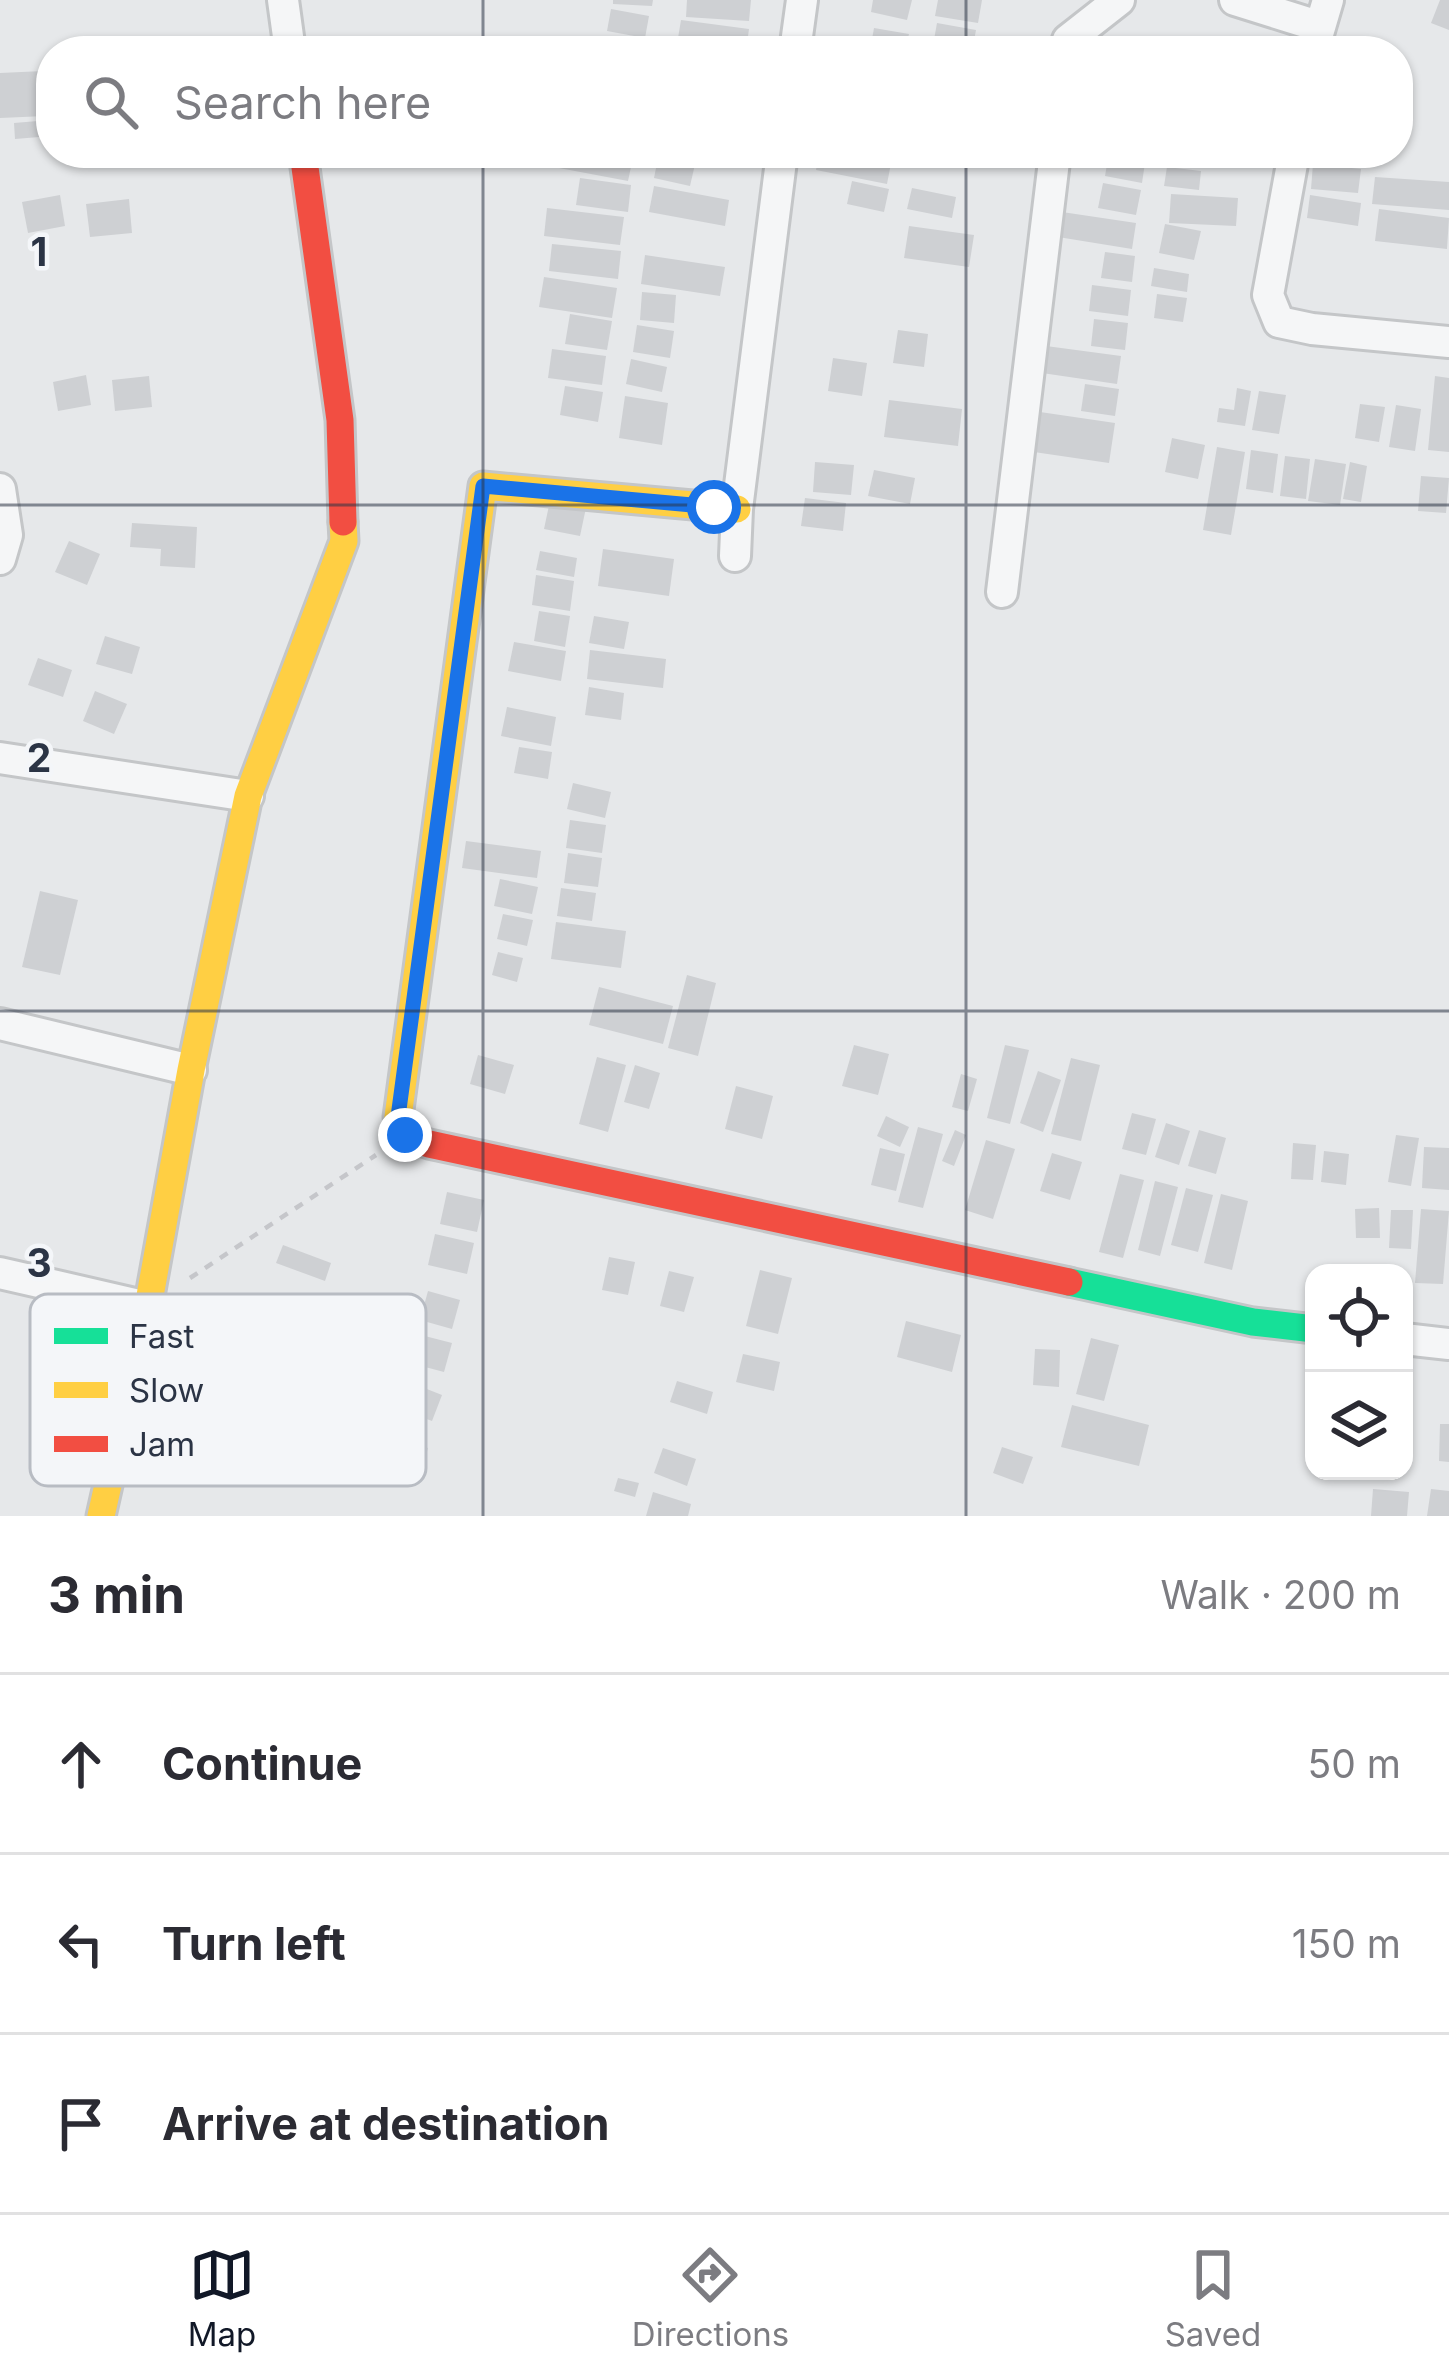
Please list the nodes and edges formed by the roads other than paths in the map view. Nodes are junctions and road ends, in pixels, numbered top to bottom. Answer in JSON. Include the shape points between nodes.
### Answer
{"nodes":[{"id":1,"x":283,"y":0,"type":"edge"},
{"id":2,"x":802,"y":0,"type":"edge"},
{"id":3,"x":1119,"y":0,"type":"edge"},
{"id":4,"x":1235,"y":0,"type":"edge"},
{"id":5,"x":1320,"y":26,"type":"edge"},
{"id":6,"x":288,"y":36,"type":"edge"},
{"id":7,"x":797,"y":36,"type":"edge"},
{"id":8,"x":1073,"y":36,"type":"edge"},
{"id":9,"x":305,"y":168,"type":"edge"},
{"id":10,"x":780,"y":168,"type":"edge"},
{"id":11,"x":1052,"y":168,"type":"edge"},
{"id":12,"x":1291,"y":168,"type":"edge"},
{"id":13,"x":1449,"y":342,"type":"edge"},
{"id":14,"x":0,"y":489,"type":"edge"},
{"id":15,"x":737,"y":509,"type":"junction"},
{"id":16,"x":735,"y":556,"type":"dead end"},
{"id":17,"x":0,"y":559,"type":"edge"},
{"id":18,"x":1002,"y":592,"type":"dead end"},
{"id":19,"x":0,"y":758,"type":"edge"},
{"id":20,"x":248,"y":796,"type":"junction"},
{"id":21,"x":0,"y":1024,"type":"edge"},
{"id":22,"x":191,"y":1070,"type":"junction"},
{"id":23,"x":0,"y":1273,"type":"edge"},
{"id":24,"x":94,"y":1294,"type":"edge"},
{"id":25,"x":150,"y":1294,"type":"edge"},
{"id":26,"x":1305,"y":1328,"type":"edge"},
{"id":27,"x":1413,"y":1340,"type":"edge"},
{"id":28,"x":1449,"y":1344,"type":"edge"},
{"id":29,"x":108,"y":1486,"type":"edge"},
{"id":30,"x":101,"y":1516,"type":"edge"}],
"edges":[{"from":1,"to":6,"type":"street"},
{"from":2,"to":7,"type":"street"},
{"from":3,"to":8,"type":"street"},
{"from":4,"to":5,"type":"street"},
{"from":9,"to":20,"type":"street","via":[[340,420],[344,541]]},
{"from":10,"to":15,"type":"street"},
{"from":11,"to":18,"type":"street"},
{"from":12,"to":13,"type":"street","via":[[1268,295],[1280,322]]},
{"from":14,"to":17,"type":"street","via":[[7,536]]},
{"from":15,"to":16,"type":"street"},
{"from":15,"to":26,"type":"street","via":[[483,486],[398,1117],[405,1135]]},
{"from":19,"to":20,"type":"street"},
{"from":20,"to":22,"type":"street"},
{"from":21,"to":22,"type":"street"},
{"from":22,"to":25,"type":"street"},
{"from":23,"to":24,"type":"street"},
{"from":27,"to":28,"type":"street"},
{"from":29,"to":30,"type":"street"}]}
